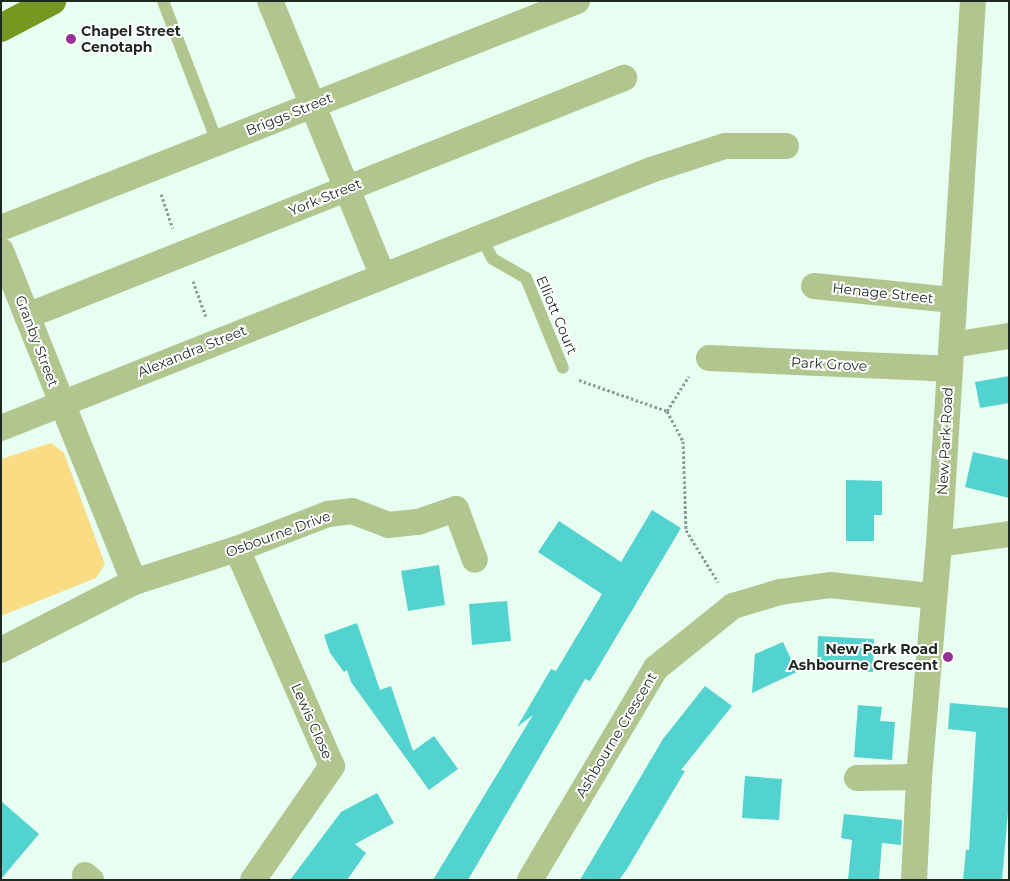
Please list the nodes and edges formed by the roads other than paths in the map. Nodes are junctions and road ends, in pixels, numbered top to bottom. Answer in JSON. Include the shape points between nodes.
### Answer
{"nodes":[{"id":1,"x":163,"y":1,"type":"edge"},
{"id":2,"x":270,"y":1,"type":"edge"},
{"id":3,"x":577,"y":1,"type":"edge"},
{"id":4,"x":973,"y":1,"type":"edge"},
{"id":5,"x":49,"y":2,"type":"edge"},
{"id":6,"x":1,"y":28,"type":"edge"},
{"id":7,"x":624,"y":78,"type":"dead end"},
{"id":8,"x":313,"y":104,"type":"junction"},
{"id":9,"x":217,"y":142,"type":"junction"},
{"id":10,"x":786,"y":146,"type":"dead end"},
{"id":11,"x":347,"y":188,"type":"junction"},
{"id":12,"x":1,"y":228,"type":"edge"},
{"id":13,"x":480,"y":235,"type":"junction"},
{"id":14,"x":1,"y":252,"type":"edge"},
{"id":15,"x":382,"y":274,"type":"junction"},
{"id":16,"x":814,"y":286,"type":"dead end"},
{"id":17,"x":952,"y":300,"type":"junction"},
{"id":18,"x":27,"y":316,"type":"junction"},
{"id":19,"x":1009,"y":336,"type":"edge"},
{"id":20,"x":950,"y":357,"type":"junction"},
{"id":21,"x":709,"y":358,"type":"road end"},
{"id":22,"x":563,"y":368,"type":"road end"},
{"id":23,"x":61,"y":404,"type":"junction"},
{"id":24,"x":1,"y":428,"type":"edge"},
{"id":25,"x":1009,"y":534,"type":"edge"},
{"id":26,"x":939,"y":544,"type":"junction"},
{"id":27,"x":237,"y":549,"type":"junction"},
{"id":28,"x":475,"y":560,"type":"dead end"},
{"id":29,"x":134,"y":582,"type":"junction"},
{"id":30,"x":932,"y":596,"type":"junction"},
{"id":31,"x":1,"y":650,"type":"edge"},
{"id":32,"x":919,"y":777,"type":"junction"},
{"id":33,"x":857,"y":778,"type":"dead end"},
{"id":34,"x":252,"y":880,"type":"edge"},
{"id":35,"x":530,"y":880,"type":"edge"},
{"id":36,"x":914,"y":880,"type":"edge"}],
"edges":[{"from":1,"to":9,"type":"lane"},
{"from":2,"to":8,"type":"street"},
{"from":3,"to":8,"type":"street","name":"Briggs Street"},
{"from":4,"to":17,"type":"street","name":"New Park Road"},
{"from":5,"to":6,"type":"main road"},
{"from":7,"to":11,"type":"street","name":"York Street"},
{"from":8,"to":9,"type":"street","name":"Briggs Street"},
{"from":8,"to":11,"type":"street"},
{"from":9,"to":12,"type":"street","name":"Briggs Street"},
{"from":10,"to":13,"type":"street","name":"Alexandra Street","via":[[725,146],[651,170]]},
{"from":11,"to":15,"type":"street"},
{"from":11,"to":18,"type":"street","name":"York Street"},
{"from":13,"to":15,"type":"street","name":"Alexandra Street"},
{"from":13,"to":22,"type":"lane","name":"Elliott Court","via":[[493,259],[526,278]]},
{"from":14,"to":18,"type":"street","name":"Granby Street"},
{"from":15,"to":23,"type":"street","name":"Alexandra Street"},
{"from":16,"to":17,"type":"street","name":"Henage Street"},
{"from":17,"to":20,"type":"street","name":"New Park Road"},
{"from":18,"to":23,"type":"street","name":"Granby Street"},
{"from":19,"to":20,"type":"street","name":"Park Grove"},
{"from":20,"to":21,"type":"street","name":"Park Grove"},
{"from":20,"to":26,"type":"street","name":"New Park Road"},
{"from":23,"to":24,"type":"street","name":"Alexandra Street"},
{"from":23,"to":29,"type":"street"},
{"from":25,"to":26,"type":"street"},
{"from":26,"to":30,"type":"street","name":"New Park Road"},
{"from":27,"to":28,"type":"street","name":"Osbourne Drive","via":[[328,514],[352,511],[388,525],[418,522],[456,509]]},
{"from":27,"to":29,"type":"street","name":"Osbourne Drive"},
{"from":27,"to":34,"type":"street","name":"Lewis Close","via":[[332,766]]},
{"from":29,"to":31,"type":"street","name":"Osbourne Drive"},
{"from":30,"to":32,"type":"street","name":"New Park Road"},
{"from":30,"to":35,"type":"street","name":"Ashbourne Crescent","via":[[830,585],[780,592],[733,606],[656,668]]},
{"from":32,"to":33,"type":"street"},
{"from":32,"to":36,"type":"street","name":"New Park Road"}]}
